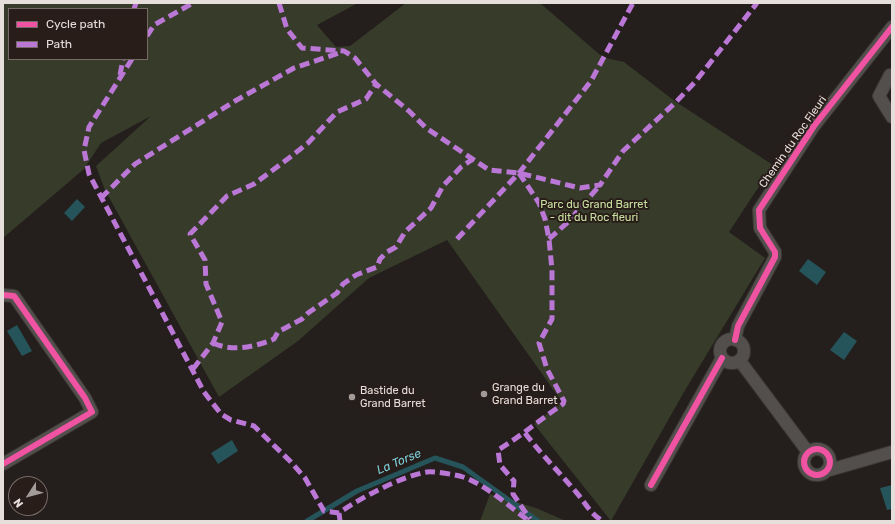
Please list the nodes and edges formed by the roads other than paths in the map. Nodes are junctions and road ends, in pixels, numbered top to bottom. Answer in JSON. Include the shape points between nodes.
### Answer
{"nodes":[{"id":1,"x":892,"y":27,"type":"edge"},
{"id":2,"x":890,"y":74,"type":"dead end"},
{"id":3,"x":892,"y":117,"type":"edge"},
{"id":4,"x":3,"y":295,"type":"edge"},
{"id":5,"x":735,"y":340,"type":"junction"},
{"id":6,"x":722,"y":358,"type":"junction"},
{"id":7,"x":740,"y":361,"type":"junction"},
{"id":8,"x":808,"y":452,"type":"junction"},
{"id":9,"x":892,"y":452,"type":"edge"},
{"id":10,"x":3,"y":464,"type":"edge"},
{"id":11,"x":826,"y":471,"type":"junction"},
{"id":12,"x":651,"y":485,"type":"dead end"}],
"edges":[{"from":1,"to":5,"type":"street","name":"Chemin du Roc Fleuri","via":[[814,126],[759,210],[760,228],[775,252],[775,257],[738,326]]},
{"from":2,"to":3,"type":"street","via":[[879,96]]},
{"from":4,"to":10,"type":"street","via":[[14,296],[85,398],[92,412]]},
{"from":5,"to":6,"type":"street","via":[[728,340],[722,344]]},
{"from":5,"to":7,"type":"street","via":[[742,344],[744,350]]},
{"from":6,"to":7,"type":"street","via":[[728,363]]},
{"from":6,"to":12,"type":"street"},
{"from":7,"to":8,"type":"street"},
{"from":8,"to":11,"type":"street","via":[[816,449],[824,452],[830,463]]},
{"from":8,"to":11,"type":"street","via":[[804,463],[807,471],[815,475]]},
{"from":9,"to":11,"type":"street"}]}
